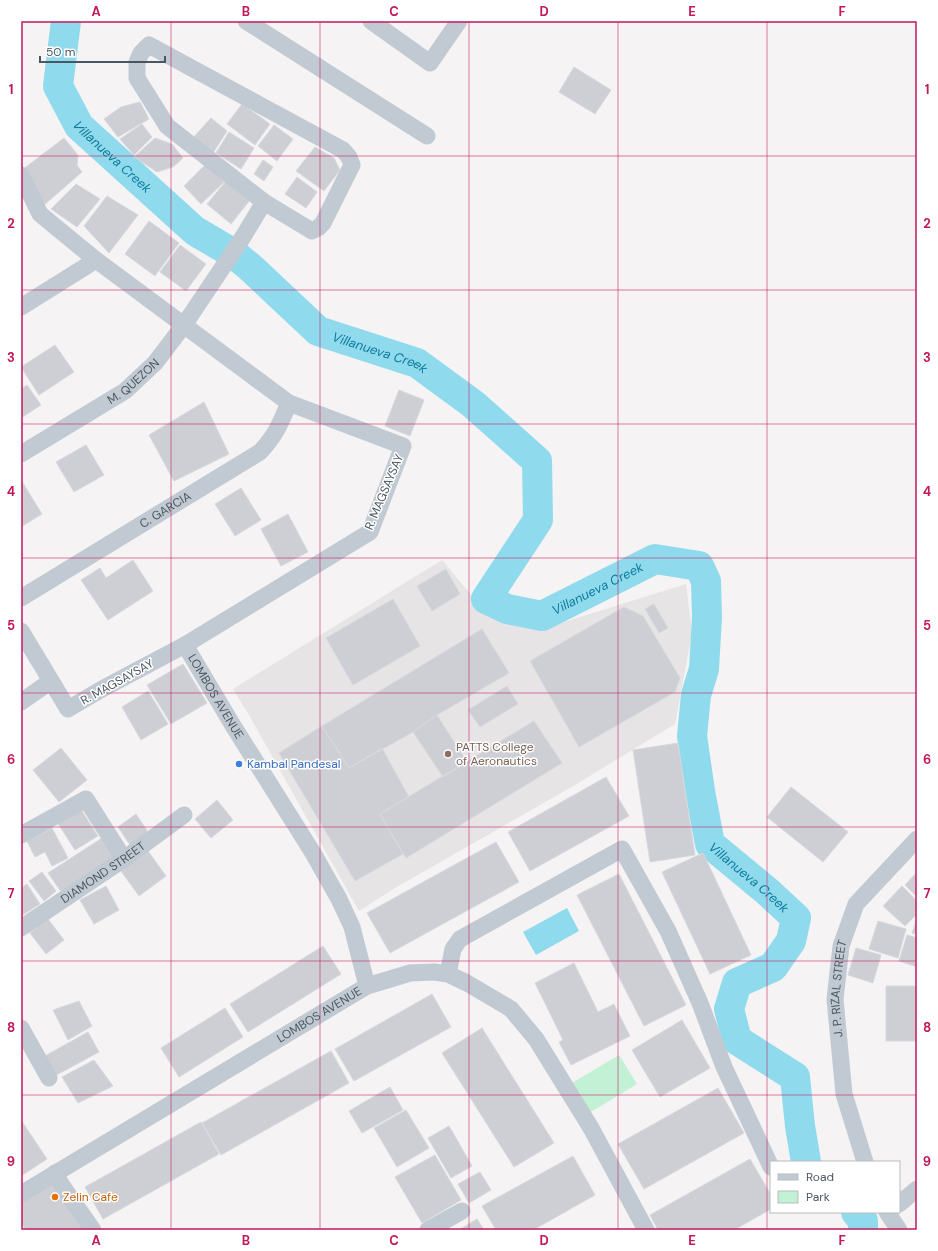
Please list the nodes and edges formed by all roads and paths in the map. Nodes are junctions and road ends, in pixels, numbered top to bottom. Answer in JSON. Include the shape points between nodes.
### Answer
{"nodes":[{"id":1,"x":246,"y":21,"type":"edge"},
{"id":2,"x":371,"y":21,"type":"edge"},
{"id":3,"x":459,"y":21,"type":"edge"},
{"id":4,"x":427,"y":136,"type":"dead end"},
{"id":5,"x":21,"y":175,"type":"edge"},
{"id":6,"x":264,"y":202,"type":"junction"},
{"id":7,"x":96,"y":260,"type":"junction"},
{"id":8,"x":21,"y":307,"type":"edge"},
{"id":9,"x":184,"y":325,"type":"junction"},
{"id":10,"x":289,"y":403,"type":"junction"},
{"id":11,"x":21,"y":454,"type":"edge"},
{"id":12,"x":21,"y":598,"type":"edge"},
{"id":13,"x":21,"y":631,"type":"edge"},
{"id":14,"x":185,"y":645,"type":"junction"},
{"id":15,"x":51,"y":681,"type":"junction"},
{"id":16,"x":21,"y":702,"type":"edge"},
{"id":17,"x":184,"y":816,"type":"dead end"},
{"id":18,"x":21,"y":835,"type":"edge"},
{"id":19,"x":917,"y":840,"type":"edge"},
{"id":20,"x":124,"y":859,"type":"junction"},
{"id":21,"x":21,"y":928,"type":"edge"},
{"id":22,"x":448,"y":974,"type":"junction"},
{"id":23,"x":367,"y":986,"type":"junction"},
{"id":24,"x":21,"y":1028,"type":"edge"},
{"id":25,"x":49,"y":1078,"type":"dead end"},
{"id":26,"x":865,"y":1161,"type":"edge"},
{"id":27,"x":770,"y":1164,"type":"edge"},
{"id":28,"x":55,"y":1173,"type":"junction"},
{"id":29,"x":917,"y":1189,"type":"edge"},
{"id":30,"x":21,"y":1194,"type":"edge"},
{"id":31,"x":900,"y":1203,"type":"edge"},
{"id":32,"x":462,"y":1211,"type":"dead end"},
{"id":33,"x":892,"y":1213,"type":"edge"},
{"id":34,"x":93,"y":1230,"type":"edge"},
{"id":35,"x":428,"y":1230,"type":"edge"},
{"id":36,"x":646,"y":1230,"type":"edge"},
{"id":37,"x":899,"y":1230,"type":"edge"}],
"edges":[{"from":1,"to":4,"type":"street"},
{"from":2,"to":3,"type":"street","via":[[430,63]]},
{"from":5,"to":7,"type":"street","name":"R. MAGSAYSAY","via":[[40,214]]},
{"from":6,"to":6,"type":"street","via":[[167,126],[137,78],[137,62],[149,45],[343,150],[349,157],[352,165],[324,223],[318,228],[312,231]]},
{"from":6,"to":9,"type":"street","name":"M. QUEZON"},
{"from":7,"to":8,"type":"street"},
{"from":7,"to":9,"type":"street","name":"R. MAGSAYSAY"},
{"from":9,"to":10,"type":"street","name":"R. MAGSAYSAY"},
{"from":9,"to":11,"type":"street","name":"M. QUEZON","via":[[155,363],[125,391]]},
{"from":10,"to":12,"type":"street","name":"C. GARCIA","via":[[277,432],[260,452]]},
{"from":10,"to":14,"type":"street","name":"R. MAGSAYSAY","via":[[403,446],[370,532]]},
{"from":13,"to":15,"type":"street","name":"R. MAGSAYSAY"},
{"from":14,"to":15,"type":"street","name":"R. MAGSAYSAY","via":[[68,709]]},
{"from":14,"to":23,"type":"street","name":"LOMBOS AVENUE","via":[[339,899],[352,927]]},
{"from":15,"to":16,"type":"street"},
{"from":17,"to":20,"type":"street","name":"DIAMOND STREET"},
{"from":18,"to":20,"type":"street","via":[[86,799]]},
{"from":19,"to":26,"type":"street","name":"J. P. RIZAL STREET","via":[[856,904],[841,946],[835,999],[844,1094]]},
{"from":20,"to":21,"type":"street","name":"DIAMOND STREET"},
{"from":22,"to":23,"type":"street","via":[[410,973]]},
{"from":22,"to":27,"type":"street","via":[[453,949],[460,940],[622,849],[668,931],[700,1003],[724,1067]]},
{"from":22,"to":36,"type":"street","via":[[511,1009],[536,1039],[598,1140]]},
{"from":23,"to":28,"type":"street","name":"LOMBOS AVENUE"},
{"from":24,"to":25,"type":"street"},
{"from":28,"to":30,"type":"street","name":"LOMBOS AVENUE"},
{"from":28,"to":34,"type":"street"},
{"from":29,"to":31,"type":"street"},
{"from":32,"to":35,"type":"street"},
{"from":33,"to":37,"type":"street"}]}
